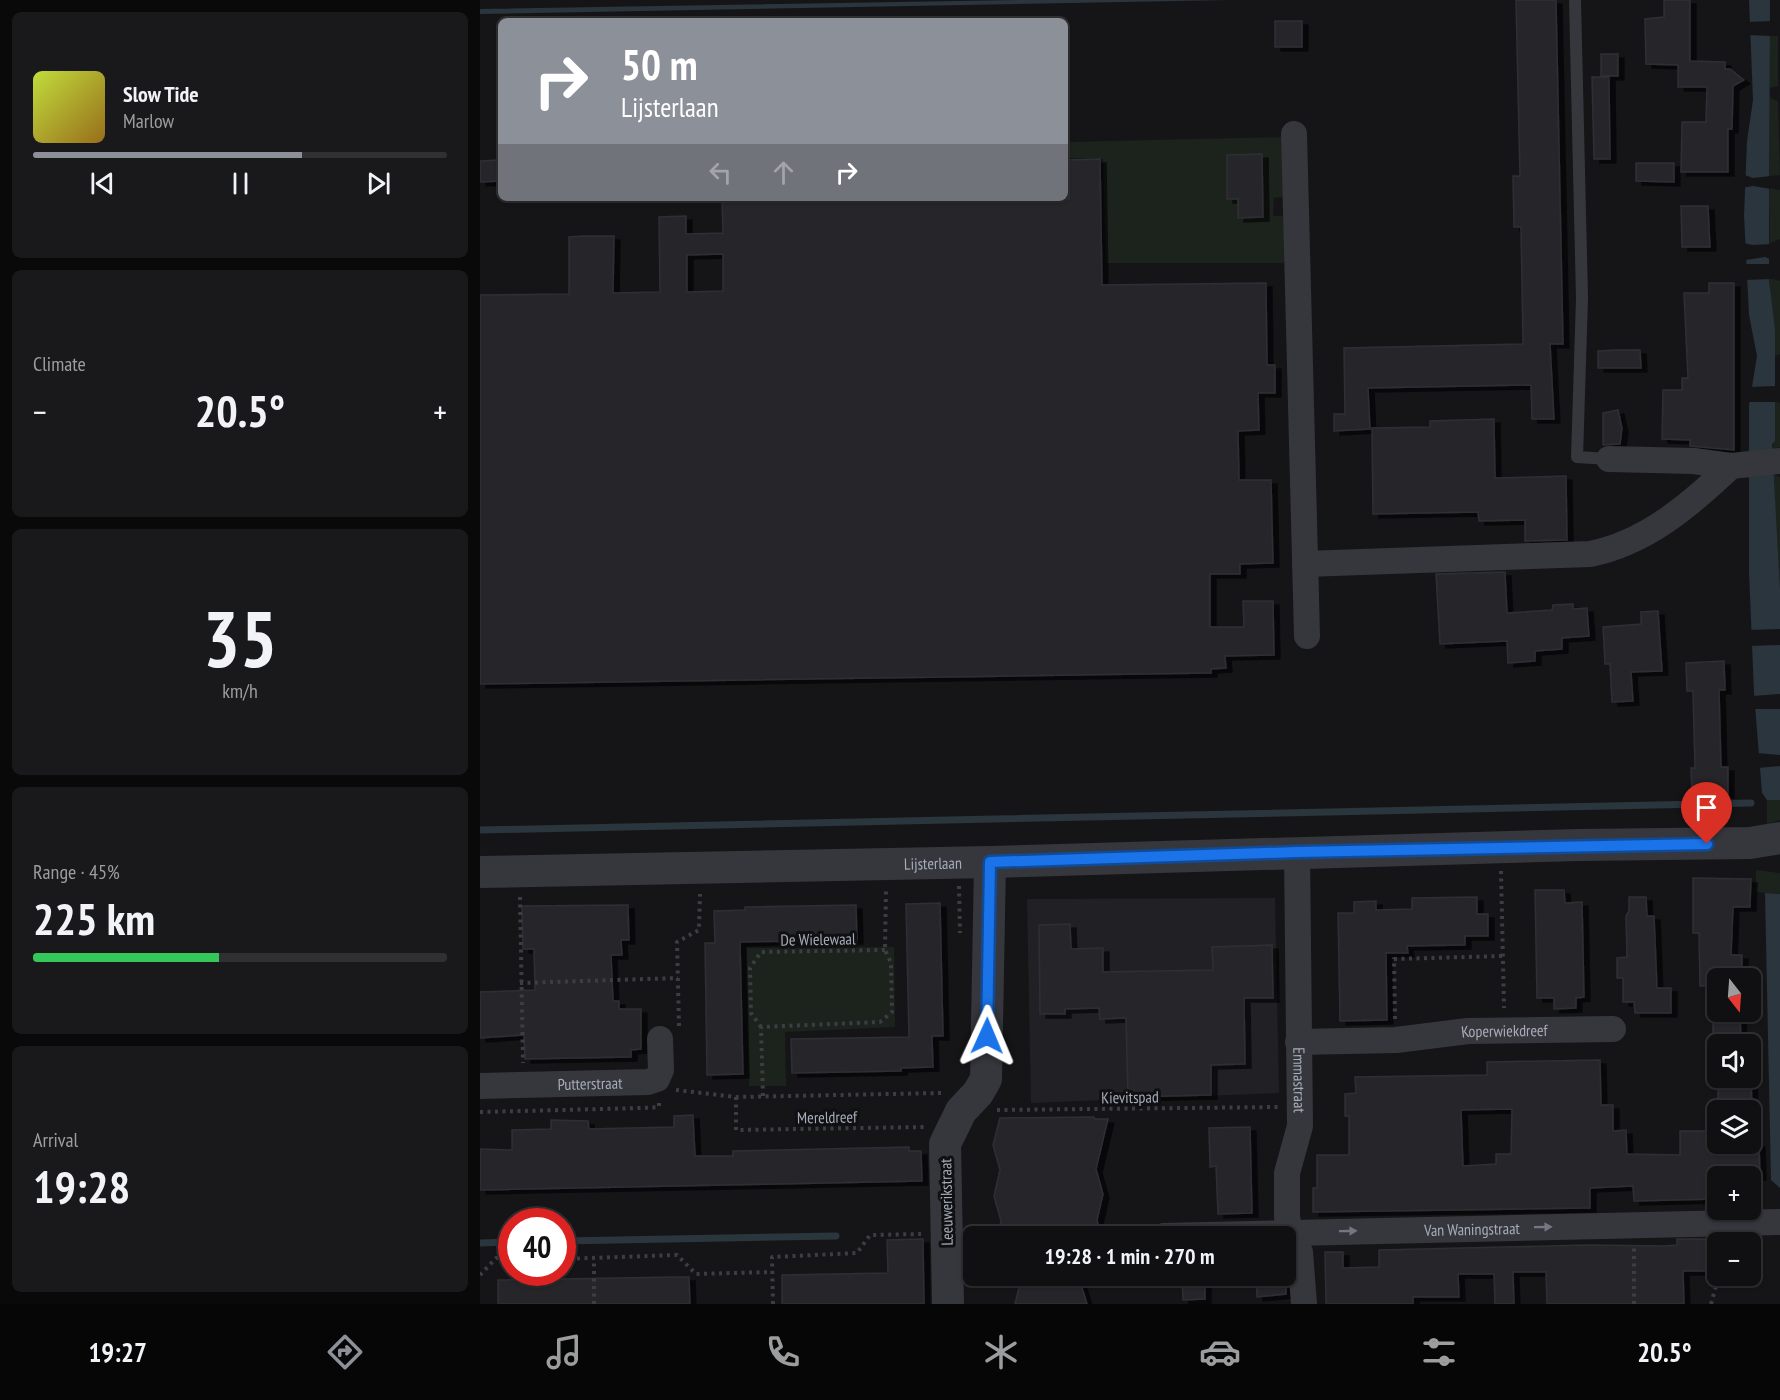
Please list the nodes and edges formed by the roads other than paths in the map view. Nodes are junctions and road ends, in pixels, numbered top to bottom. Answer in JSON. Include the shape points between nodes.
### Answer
{"nodes":[{"id":1,"x":1575,"y":0,"type":"edge"},
{"id":2,"x":1294,"y":135,"type":"dead end"},
{"id":3,"x":1608,"y":459,"type":"joint"},
{"id":4,"x":1779,"y":461,"type":"edge"},
{"id":5,"x":1737,"y":465,"type":"junction"},
{"id":6,"x":1305,"y":564,"type":"junction"},
{"id":7,"x":1307,"y":636,"type":"dead end"},
{"id":8,"x":1780,"y":838,"type":"edge"},
{"id":9,"x":1297,"y":852,"type":"junction"},
{"id":10,"x":990,"y":862,"type":"junction"},
{"id":11,"x":480,"y":872,"type":"edge"},
{"id":12,"x":1613,"y":1029,"type":"dead end"},
{"id":13,"x":670,"y":1036,"type":"road end"},
{"id":14,"x":1298,"y":1042,"type":"junction"},
{"id":15,"x":480,"y":1086,"type":"edge"},
{"id":16,"x":1780,"y":1222,"type":"edge"},
{"id":17,"x":1290,"y":1226,"type":"edge"},
{"id":18,"x":1296,"y":1232,"type":"edge"},
{"id":19,"x":1296,"y":1245,"type":"edge"},
{"id":20,"x":948,"y":1304,"type":"edge"},
{"id":21,"x":1304,"y":1304,"type":"edge"}],
"edges":[{"from":1,"to":3,"type":"lane","via":[[1582,298],[1577,457]]},
{"from":2,"to":6,"type":"street"},
{"from":3,"to":5,"type":"street"},
{"from":4,"to":5,"type":"street"},
{"from":5,"to":6,"type":"street","via":[[1667,521],[1615,549],[1590,554]]},
{"from":6,"to":7,"type":"street"},
{"from":8,"to":9,"type":"street","name":"Lijsterlaan","via":[[1750,843]]},
{"from":9,"to":10,"type":"street","name":"Lijsterlaan"},
{"from":9,"to":14,"type":"street","name":"Emmastraat"},
{"from":10,"to":11,"type":"street","name":"Lijsterlaan"},
{"from":10,"to":20,"type":"street","name":"Leeuwerikstraat","via":[[986,1079],[945,1144]]},
{"from":12,"to":14,"type":"street","name":"Koperwiekdreef","via":[[1468,1031],[1396,1040]]},
{"from":13,"to":15,"type":"street","name":"Putterstraat","via":[[662,1070],[668,1079]]},
{"from":14,"to":17,"type":"street","name":"Emmastraat","via":[[1300,1126],[1287,1173]]},
{"from":18,"to":16,"type":"street","name":"Van Waningstraat","one_way":true},
{"from":19,"to":21,"type":"street","name":"Emmastraat"}]}
